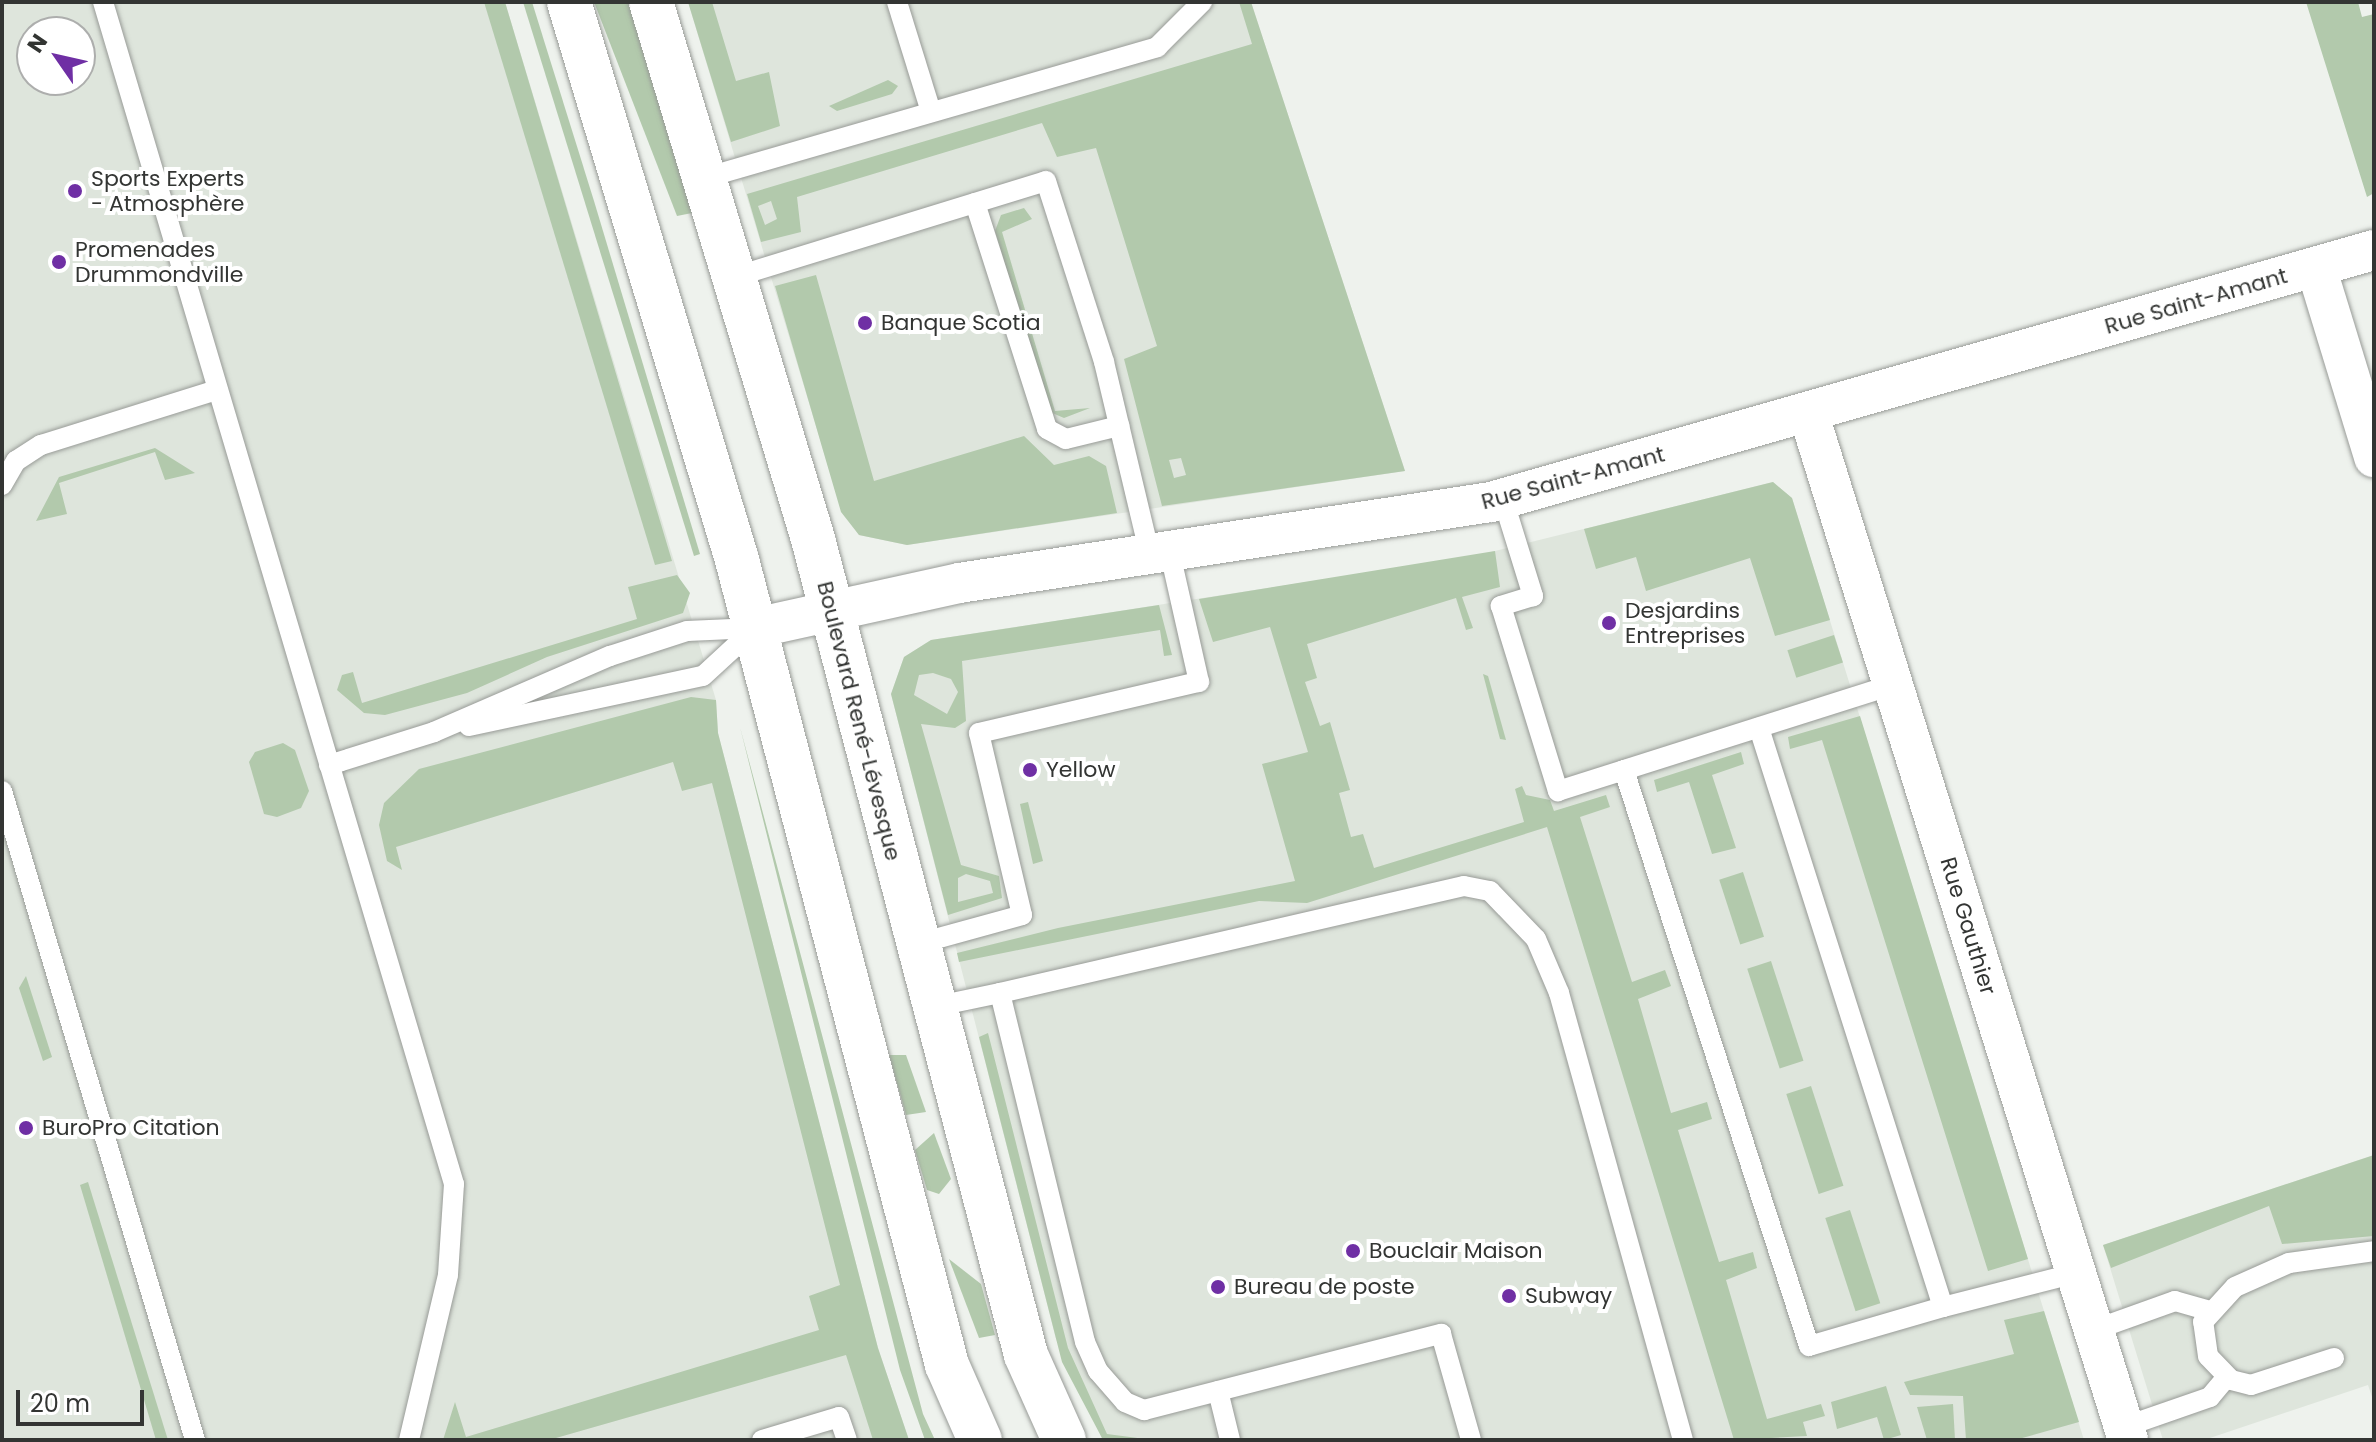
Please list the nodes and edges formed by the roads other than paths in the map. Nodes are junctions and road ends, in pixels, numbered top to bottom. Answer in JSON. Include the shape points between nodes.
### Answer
{"nodes":[{"id":1,"x":103,"y":2,"type":"edge"},
{"id":2,"x":569,"y":2,"type":"edge"},
{"id":3,"x":651,"y":2,"type":"edge"},
{"id":4,"x":897,"y":2,"type":"edge"},
{"id":5,"x":1202,"y":2,"type":"edge"},
{"id":6,"x":931,"y":112,"type":"junction"},
{"id":7,"x":704,"y":178,"type":"junction"},
{"id":8,"x":975,"y":203,"type":"junction"},
{"id":9,"x":2374,"y":250,"type":"edge"},
{"id":10,"x":2316,"y":267,"type":"junction"},
{"id":11,"x":734,"y":277,"type":"junction"},
{"id":12,"x":217,"y":390,"type":"junction"},
{"id":13,"x":1808,"y":412,"type":"junction"},
{"id":14,"x":1119,"y":426,"type":"junction"},
{"id":15,"x":2374,"y":457,"type":"edge"},
{"id":16,"x":2,"y":485,"type":"edge"},
{"id":17,"x":1503,"y":499,"type":"junction"},
{"id":18,"x":1160,"y":554,"type":"junction"},
{"id":19,"x":831,"y":609,"type":"junction"},
{"id":20,"x":755,"y":628,"type":"junction"},
{"id":21,"x":1892,"y":685,"type":"junction"},
{"id":22,"x":1759,"y":728,"type":"junction"},
{"id":23,"x":434,"y":732,"type":"junction"},
{"id":24,"x":329,"y":765,"type":"junction"},
{"id":25,"x":1624,"y":770,"type":"junction"},
{"id":26,"x":2,"y":791,"type":"edge"},
{"id":27,"x":917,"y":944,"type":"junction"},
{"id":28,"x":1000,"y":993,"type":"junction"},
{"id":29,"x":933,"y":1007,"type":"junction"},
{"id":30,"x":2374,"y":1251,"type":"edge"},
{"id":31,"x":2076,"y":1273,"type":"junction"},
{"id":32,"x":1943,"y":1307,"type":"junction"},
{"id":33,"x":2210,"y":1311,"type":"junction"},
{"id":34,"x":2094,"y":1330,"type":"junction"},
{"id":35,"x":2334,"y":1358,"type":"dead end"},
{"id":36,"x":2227,"y":1377,"type":"junction"},
{"id":37,"x":1218,"y":1391,"type":"junction"},
{"id":38,"x":2126,"y":1433,"type":"edge"},
{"id":39,"x":195,"y":1440,"type":"edge"},
{"id":40,"x":409,"y":1440,"type":"edge"},
{"id":41,"x":762,"y":1440,"type":"edge"},
{"id":42,"x":847,"y":1440,"type":"edge"},
{"id":43,"x":980,"y":1440,"type":"edge"},
{"id":44,"x":1064,"y":1440,"type":"edge"},
{"id":45,"x":1230,"y":1440,"type":"edge"},
{"id":46,"x":1471,"y":1440,"type":"edge"},
{"id":47,"x":1683,"y":1440,"type":"edge"}],
"edges":[{"from":1,"to":12,"type":"lane"},
{"from":2,"to":20,"type":"main road"},
{"from":3,"to":7,"type":"main road","name":"Boulevard René-Lévesque"},
{"from":4,"to":6,"type":"lane"},
{"from":5,"to":6,"type":"lane","via":[[1157,47]]},
{"from":6,"to":7,"type":"lane"},
{"from":7,"to":11,"type":"main road","name":"Boulevard René-Lévesque"},
{"from":8,"to":11,"type":"lane"},
{"from":8,"to":14,"type":"lane","via":[[1047,429],[1066,439]]},
{"from":8,"to":14,"type":"lane","via":[[1046,181]]},
{"from":9,"to":10,"type":"street","name":"Rue Saint-Amant"},
{"from":10,"to":13,"type":"street","name":"Rue Saint-Amant"},
{"from":10,"to":15,"type":"street"},
{"from":11,"to":19,"type":"main road","name":"Boulevard René-Lévesque"},
{"from":12,"to":16,"type":"lane","via":[[41,445],[16,461]]},
{"from":12,"to":24,"type":"lane"},
{"from":13,"to":17,"type":"street","name":"Rue Saint-Amant"},
{"from":13,"to":21,"type":"street","name":"Rue Gauthier"},
{"from":14,"to":18,"type":"lane"},
{"from":17,"to":18,"type":"street","name":"Rue Saint-Amant"},
{"from":17,"to":25,"type":"lane","via":[[1533,596],[1501,606],[1558,791]]},
{"from":18,"to":19,"type":"street","name":"Rue Saint-Amant"},
{"from":18,"to":27,"type":"lane","via":[[1199,682],[979,733],[1022,915]]},
{"from":19,"to":20,"type":"street","name":"Rue Saint-Amant"},
{"from":19,"to":27,"type":"main road","name":"Boulevard René-Lévesque"},
{"from":20,"to":23,"type":"lane","via":[[687,631],[623,652]]},
{"from":20,"to":23,"type":"lane","via":[[703,676]]},
{"from":20,"to":43,"type":"main road","via":[[947,1365]]},
{"from":21,"to":22,"type":"lane"},
{"from":21,"to":31,"type":"street","name":"Rue Gauthier"},
{"from":22,"to":25,"type":"lane"},
{"from":22,"to":32,"type":"lane"},
{"from":23,"to":24,"type":"lane"},
{"from":24,"to":40,"type":"lane","via":[[454,1184],[448,1275]]},
{"from":25,"to":32,"type":"lane","via":[[1809,1346]]},
{"from":26,"to":39,"type":"lane"},
{"from":27,"to":29,"type":"main road","name":"Boulevard René-Lévesque"},
{"from":28,"to":29,"type":"lane"},
{"from":28,"to":37,"type":"lane","via":[[1098,1371],[1135,1408]]},
{"from":28,"to":47,"type":"lane","via":[[1464,886],[1490,891],[1536,939],[1559,993]]},
{"from":29,"to":44,"type":"main road","name":"Boulevard René-Lévesque","via":[[1026,1355]]},
{"from":30,"to":33,"type":"lane","via":[[2289,1263],[2235,1287]]},
{"from":31,"to":32,"type":"lane"},
{"from":31,"to":34,"type":"street","name":"Rue Gauthier"},
{"from":33,"to":34,"type":"lane","via":[[2175,1301]]},
{"from":33,"to":36,"type":"lane","via":[[2202,1337]]},
{"from":34,"to":38,"type":"street","name":"Rue Gauthier"},
{"from":35,"to":36,"type":"lane","via":[[2251,1385]]},
{"from":36,"to":38,"type":"lane","via":[[2210,1397]]},
{"from":37,"to":45,"type":"lane"},
{"from":37,"to":46,"type":"lane","via":[[1441,1334]]},
{"from":41,"to":42,"type":"lane","via":[[839,1417]]}]}
